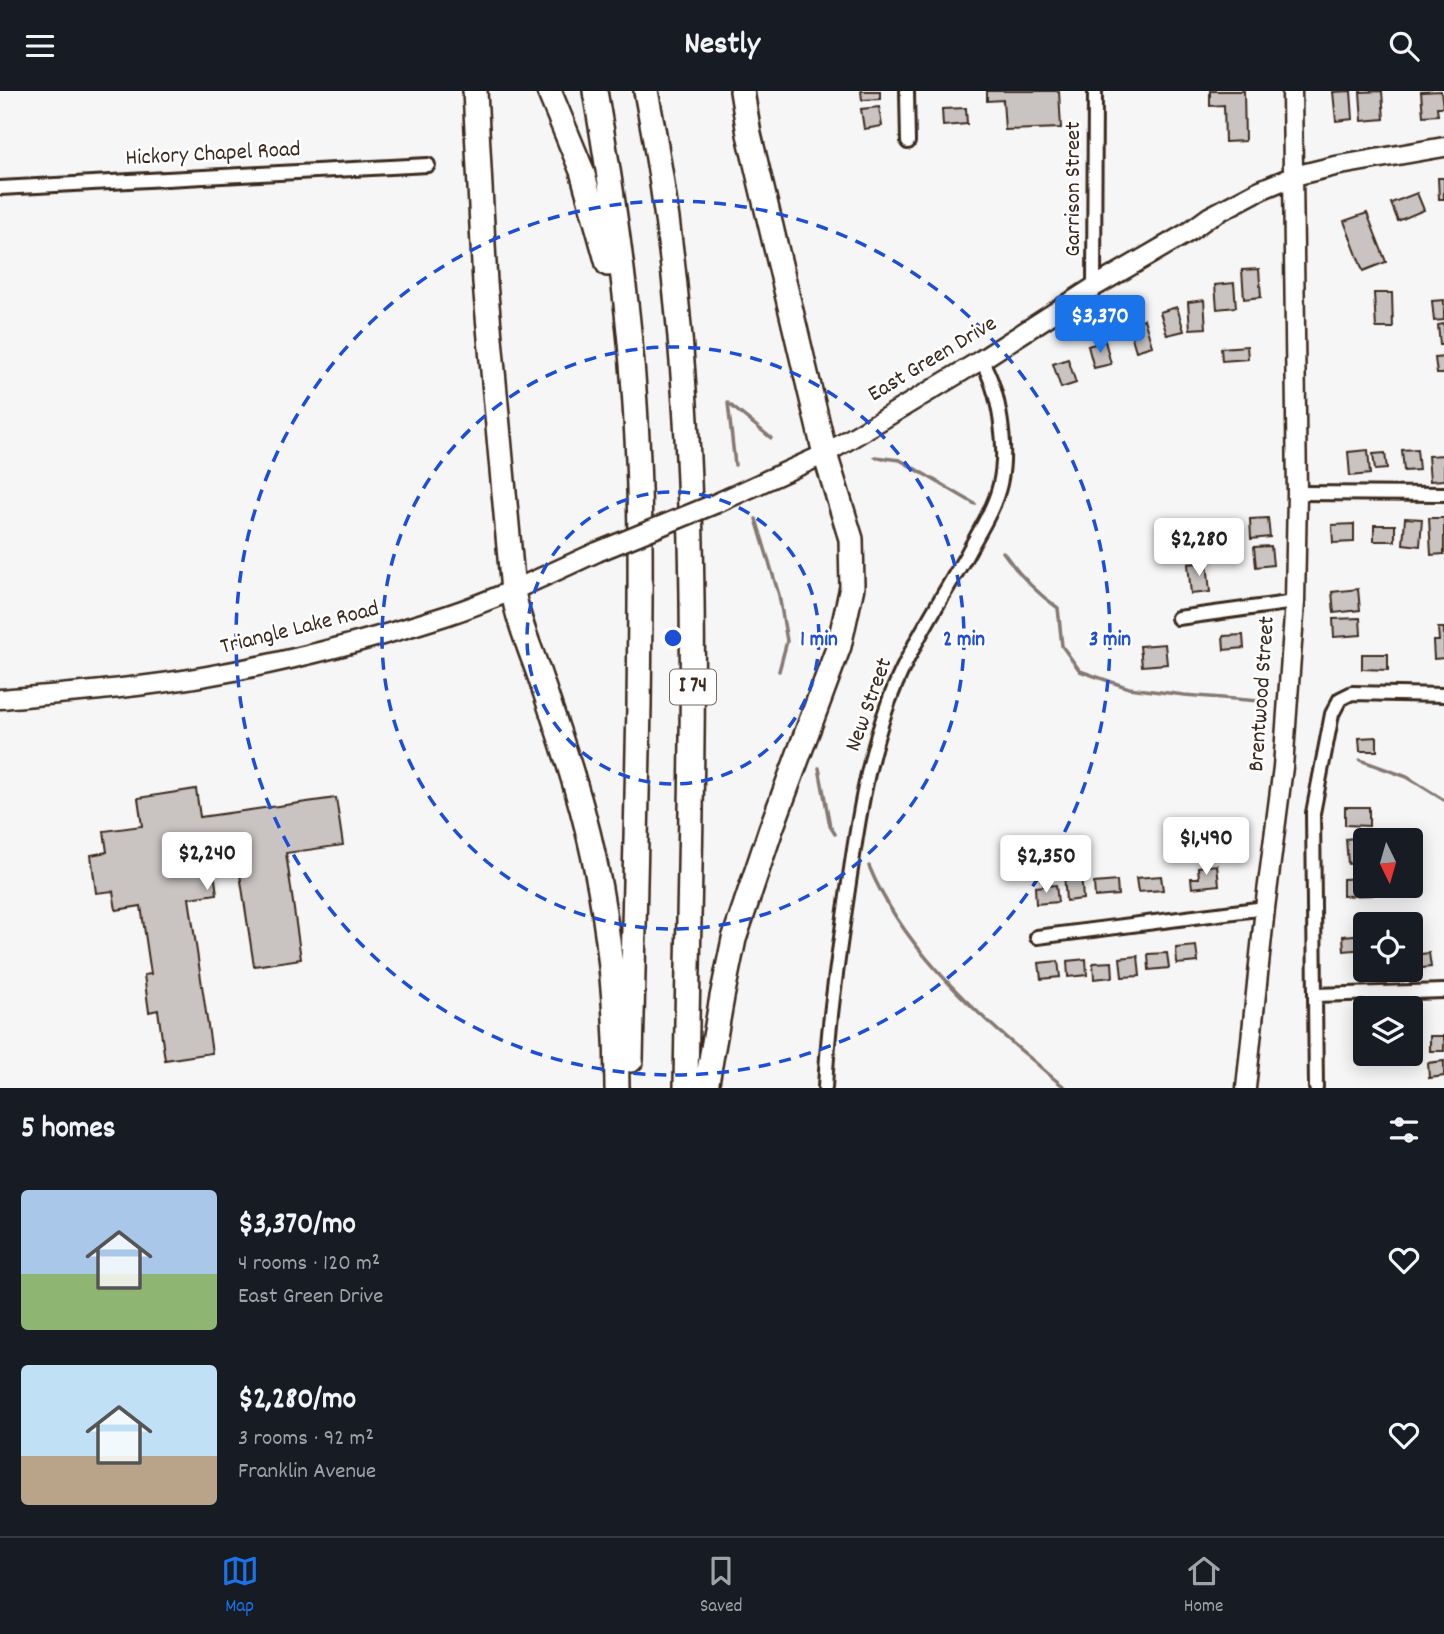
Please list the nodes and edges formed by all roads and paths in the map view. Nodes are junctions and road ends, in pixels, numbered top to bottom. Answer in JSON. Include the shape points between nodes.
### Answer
{"nodes":[{"id":1,"x":475,"y":91,"type":"edge"},
{"id":2,"x":549,"y":91,"type":"edge"},
{"id":3,"x":595,"y":91,"type":"edge"},
{"id":4,"x":646,"y":91,"type":"edge"},
{"id":5,"x":659,"y":91,"type":"edge"},
{"id":6,"x":742,"y":91,"type":"edge"},
{"id":7,"x":907,"y":91,"type":"edge"},
{"id":8,"x":1095,"y":91,"type":"edge"},
{"id":9,"x":1292,"y":91,"type":"edge"},
{"id":10,"x":908,"y":142,"type":"dead end"},
{"id":11,"x":1444,"y":147,"type":"edge"},
{"id":12,"x":428,"y":166,"type":"dead end"},
{"id":13,"x":1294,"y":176,"type":"junction"},
{"id":14,"x":0,"y":188,"type":"edge"},
{"id":15,"x":676,"y":287,"type":"junction"},
{"id":16,"x":1094,"y":287,"type":"junction"},
{"id":17,"x":981,"y":361,"type":"junction"},
{"id":18,"x":636,"y":419,"type":"junction"},
{"id":19,"x":825,"y":454,"type":"junction"},
{"id":20,"x":1297,"y":493,"type":"junction"},
{"id":21,"x":1444,"y":495,"type":"edge"},
{"id":22,"x":597,"y":552,"type":"joint"},
{"id":23,"x":513,"y":591,"type":"junction"},
{"id":24,"x":1294,"y":601,"type":"junction"},
{"id":25,"x":1178,"y":618,"type":"dead end"},
{"id":26,"x":1444,"y":695,"type":"edge"},
{"id":27,"x":0,"y":699,"type":"edge"},
{"id":28,"x":1265,"y":908,"type":"junction"},
{"id":29,"x":1037,"y":937,"type":"dead end"},
{"id":30,"x":1444,"y":991,"type":"edge"},
{"id":31,"x":1316,"y":995,"type":"junction"},
{"id":32,"x":617,"y":1088,"type":"edge"},
{"id":33,"x":631,"y":1088,"type":"edge"},
{"id":34,"x":686,"y":1088,"type":"edge"},
{"id":35,"x":706,"y":1088,"type":"edge"},
{"id":36,"x":825,"y":1088,"type":"edge"},
{"id":37,"x":1246,"y":1088,"type":"edge"},
{"id":38,"x":1316,"y":1088,"type":"edge"}],
"edges":[{"from":1,"to":23,"type":"highway","via":[[485,283]]},
{"from":2,"to":18,"type":"highway","via":[[582,171],[603,239],[623,372]]},
{"from":3,"to":18,"type":"highway","number":"I 74","via":[[618,237]]},
{"from":4,"to":15,"type":"highway","number":"I 74"},
{"from":5,"to":15,"type":"highway","via":[[681,248]]},
{"from":6,"to":19,"type":"highway"},
{"from":7,"to":10,"type":"street"},
{"from":8,"to":16,"type":"street","name":"Garrison Street"},
{"from":9,"to":13,"type":"main road","name":"Brentwood Street"},
{"from":11,"to":13,"type":"main road","name":"East Green Drive"},
{"from":12,"to":14,"type":"street","name":"Hickory Chapel Road"},
{"from":13,"to":16,"type":"main road","name":"East Green Drive","via":[[1209,217]]},
{"from":13,"to":20,"type":"main road","name":"Brentwood Street"},
{"from":15,"to":34,"type":"highway","number":"I 74","via":[[688,439],[692,575]]},
{"from":16,"to":17,"type":"main road","name":"East Green Drive"},
{"from":17,"to":19,"type":"main road","name":"East Green Drive"},
{"from":17,"to":36,"type":"street","name":"New Street","via":[[990,375],[1000,420],[1000,484],[990,512],[890,700],[870,762],[836,972]]},
{"from":18,"to":33,"type":"highway","number":"I 74","via":[[640,619]]},
{"from":19,"to":22,"type":"main road","name":"East Green Drive","bridge":true},
{"from":19,"to":35,"type":"highway","via":[[851,539],[848,613],[745,905]]},
{"from":20,"to":21,"type":"street"},
{"from":20,"to":24,"type":"main road","name":"Brentwood Street"},
{"from":22,"to":23,"type":"main road","name":"Triangle Lake Road"},
{"from":23,"to":27,"type":"main road","name":"Triangle Lake Road","via":[[324,652],[205,676]]},
{"from":23,"to":32,"type":"highway","via":[[592,851],[610,950]]},
{"from":24,"to":25,"type":"street"},
{"from":24,"to":28,"type":"main road","name":"Brentwood Street","via":[[1283,767]]},
{"from":26,"to":31,"type":"street","via":[[1352,693],[1340,699],[1332,714],[1313,813]]},
{"from":28,"to":29,"type":"street"},
{"from":28,"to":37,"type":"main road","name":"Brentwood Street"},
{"from":30,"to":31,"type":"street"},
{"from":31,"to":38,"type":"street"}]}
